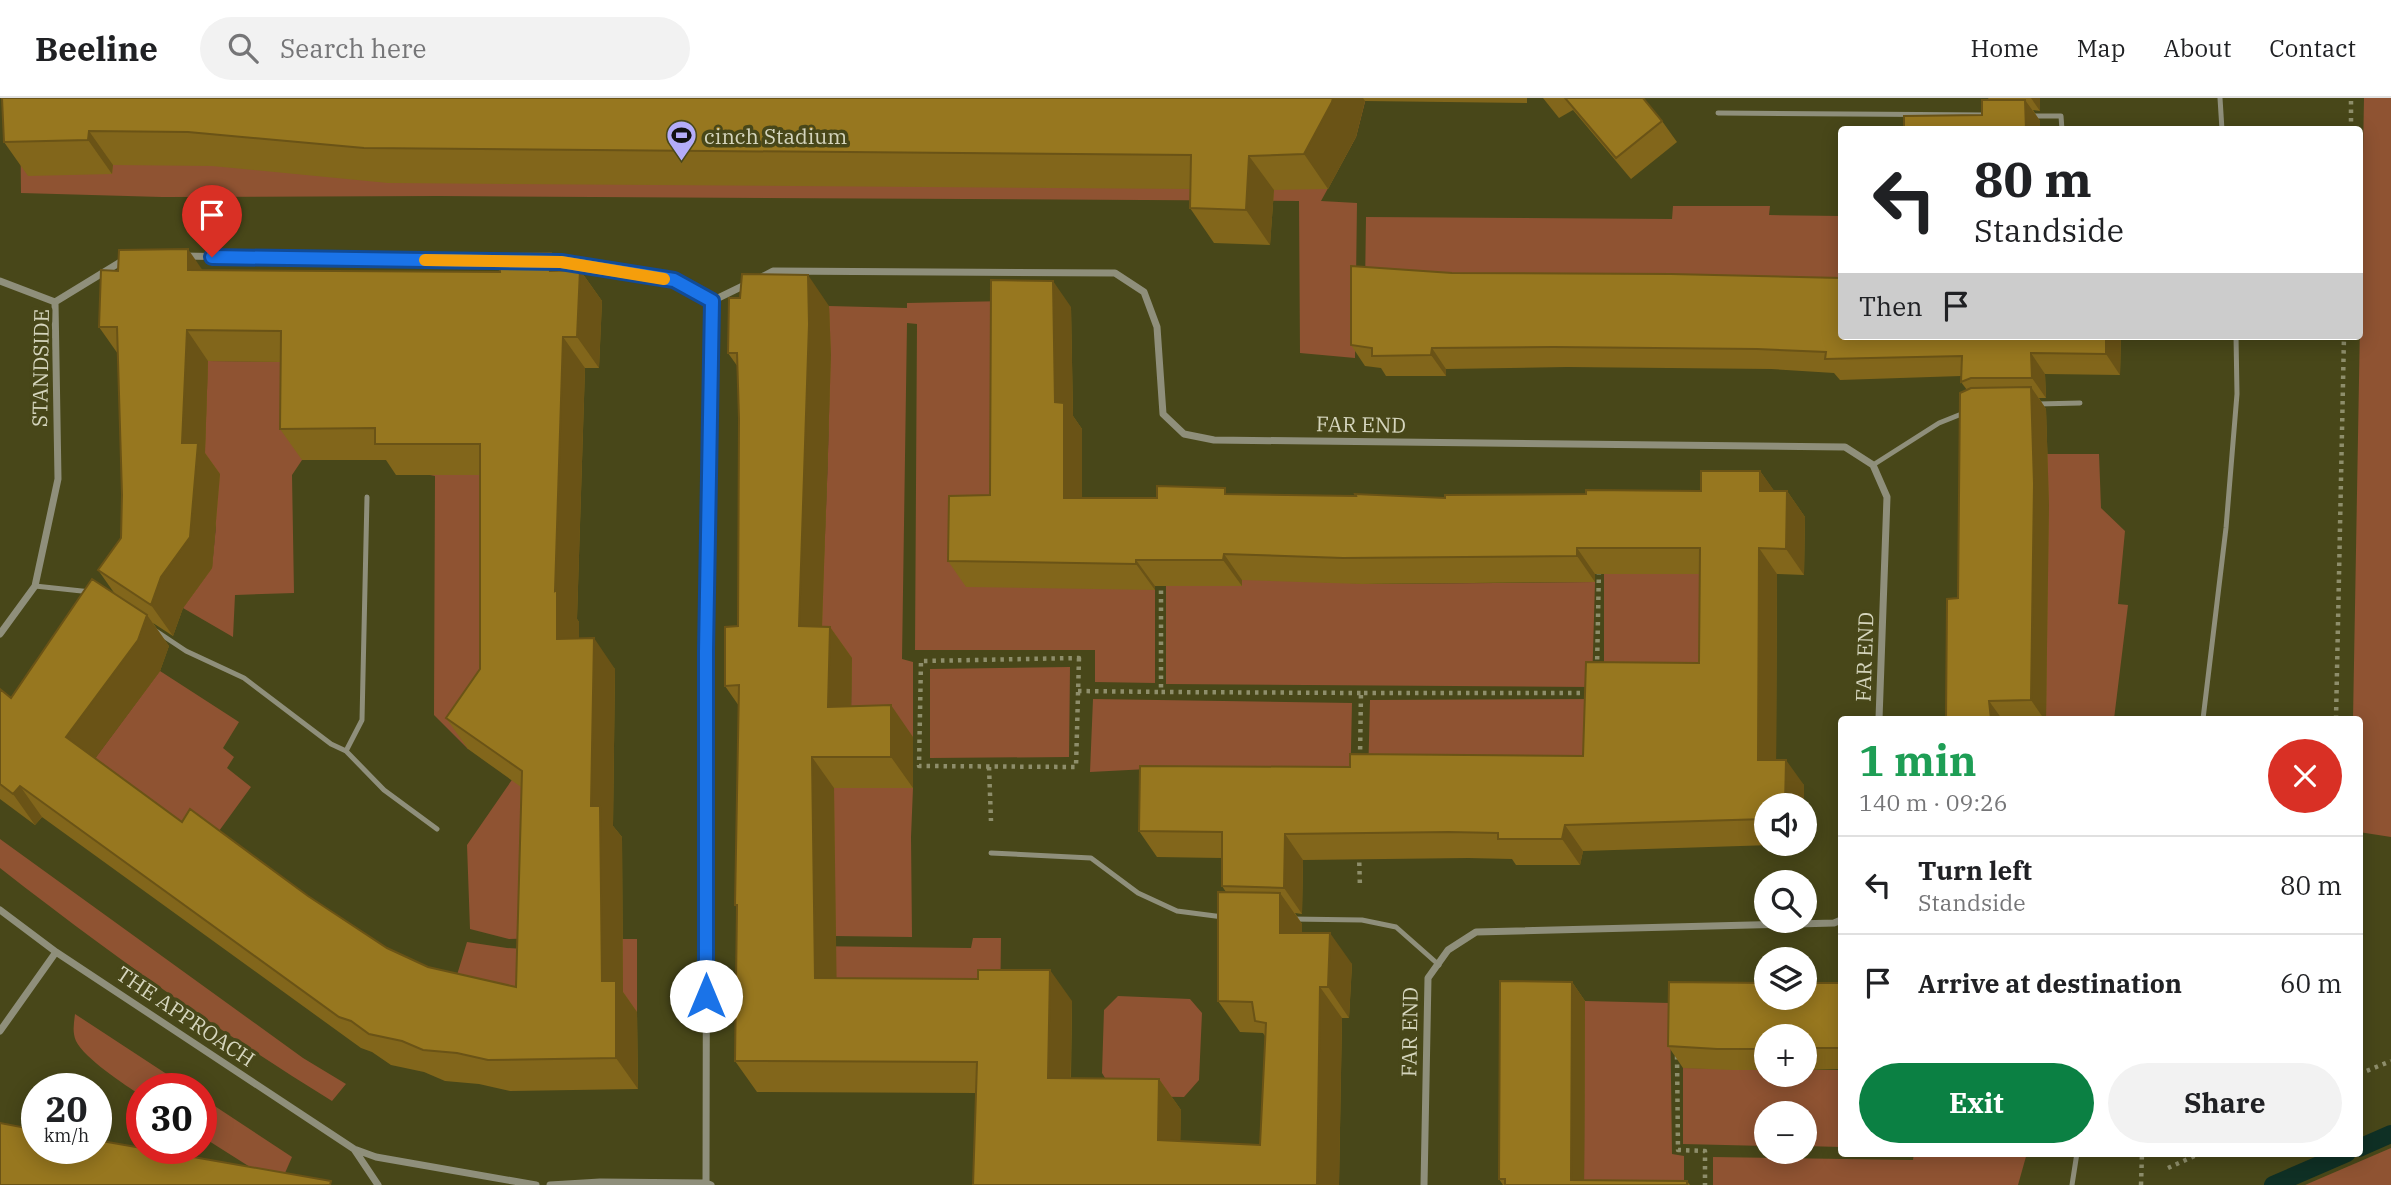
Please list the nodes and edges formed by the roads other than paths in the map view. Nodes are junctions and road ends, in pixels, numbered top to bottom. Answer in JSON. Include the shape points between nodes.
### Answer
{"nodes":[{"id":1,"x":2220,"y":98,"type":"edge"},
{"id":2,"x":1718,"y":113,"type":"dead end"},
{"id":3,"x":1993,"y":115,"type":"edge"},
{"id":4,"x":2020,"y":116,"type":"edge"},
{"id":5,"x":2062,"y":126,"type":"edge"},
{"id":6,"x":2222,"y":126,"type":"edge"},
{"id":7,"x":131,"y":256,"type":"edge"},
{"id":8,"x":173,"y":256,"type":"edge"},
{"id":9,"x":519,"y":262,"type":"edge"},
{"id":10,"x":547,"y":262,"type":"edge"},
{"id":11,"x":0,"y":281,"type":"edge"},
{"id":12,"x":712,"y":301,"type":"junction"},
{"id":13,"x":55,"y":302,"type":"junction"},
{"id":14,"x":2236,"y":340,"type":"edge"},
{"id":15,"x":2080,"y":403,"type":"dead end"},
{"id":16,"x":2026,"y":404,"type":"edge"},
{"id":17,"x":1973,"y":409,"type":"edge"},
{"id":18,"x":1873,"y":465,"type":"junction"},
{"id":19,"x":368,"y":496,"type":"dead end"},
{"id":20,"x":35,"y":586,"type":"junction"},
{"id":21,"x":96,"y":592,"type":"edge"},
{"id":22,"x":154,"y":630,"type":"edge"},
{"id":23,"x":0,"y":634,"type":"edge"},
{"id":24,"x":1879,"y":716,"type":"edge"},
{"id":25,"x":2203,"y":716,"type":"edge"},
{"id":26,"x":346,"y":751,"type":"junction"},
{"id":27,"x":437,"y":829,"type":"dead end"},
{"id":28,"x":992,"y":853,"type":"road end"},
{"id":29,"x":0,"y":910,"type":"edge"},
{"id":30,"x":1228,"y":917,"type":"edge"},
{"id":31,"x":1282,"y":918,"type":"edge"},
{"id":32,"x":1838,"y":921,"type":"edge"},
{"id":33,"x":57,"y":952,"type":"junction"},
{"id":34,"x":1438,"y":965,"type":"junction"},
{"id":35,"x":0,"y":1031,"type":"edge"},
{"id":36,"x":354,"y":1149,"type":"junction"},
{"id":37,"x":2076,"y":1157,"type":"edge"},
{"id":38,"x":708,"y":1184,"type":"edge"},
{"id":39,"x":378,"y":1185,"type":"edge"},
{"id":40,"x":536,"y":1185,"type":"edge"},
{"id":41,"x":550,"y":1185,"type":"edge"},
{"id":42,"x":1424,"y":1185,"type":"edge"},
{"id":43,"x":2072,"y":1185,"type":"edge"}],
"edges":[{"from":1,"to":6,"type":"lane"},
{"from":2,"to":3,"type":"lane"},
{"from":4,"to":5,"type":"lane","via":[[2061,116]]},
{"from":7,"to":13,"type":"street","name":"STANDSIDE"},
{"from":8,"to":9,"type":"street"},
{"from":10,"to":12,"type":"street","via":[[674,280]]},
{"from":11,"to":13,"type":"street"},
{"from":12,"to":18,"type":"street","name":"FAR END","via":[[772,271],[1115,273],[1144,292],[1157,327],[1163,414],[1184,434],[1214,440],[1845,447]]},
{"from":12,"to":38,"type":"street","via":[[706,651]]},
{"from":13,"to":20,"type":"street","name":"STANDSIDE","via":[[58,479]]},
{"from":14,"to":25,"type":"lane","via":[[2237,394],[2227,527]]},
{"from":15,"to":16,"type":"lane"},
{"from":17,"to":18,"type":"lane","via":[[1939,423]]},
{"from":18,"to":24,"type":"street","name":"FAR END","via":[[1887,497]]},
{"from":19,"to":26,"type":"lane","via":[[362,720]]},
{"from":20,"to":21,"type":"lane"},
{"from":20,"to":23,"type":"street","name":"STANDSIDE"},
{"from":22,"to":26,"type":"lane","via":[[244,678]]},
{"from":26,"to":27,"type":"lane","via":[[384,790]]},
{"from":28,"to":30,"type":"lane","via":[[1091,858],[1138,893],[1177,911]]},
{"from":29,"to":33,"type":"street","name":"THE APPROACH"},
{"from":31,"to":34,"type":"lane","via":[[1362,920],[1396,928]]},
{"from":32,"to":34,"type":"street","name":"FAR END","via":[[1476,932],[1448,950]]},
{"from":33,"to":35,"type":"street"},
{"from":33,"to":36,"type":"street","name":"THE APPROACH"},
{"from":34,"to":42,"type":"street","name":"FAR END","via":[[1428,978]]},
{"from":36,"to":39,"type":"street","name":"THE APPROACH"},
{"from":36,"to":40,"type":"street","name":"THE APPROACH","via":[[376,1157]]},
{"from":37,"to":43,"type":"lane"},
{"from":38,"to":41,"type":"street"}]}
